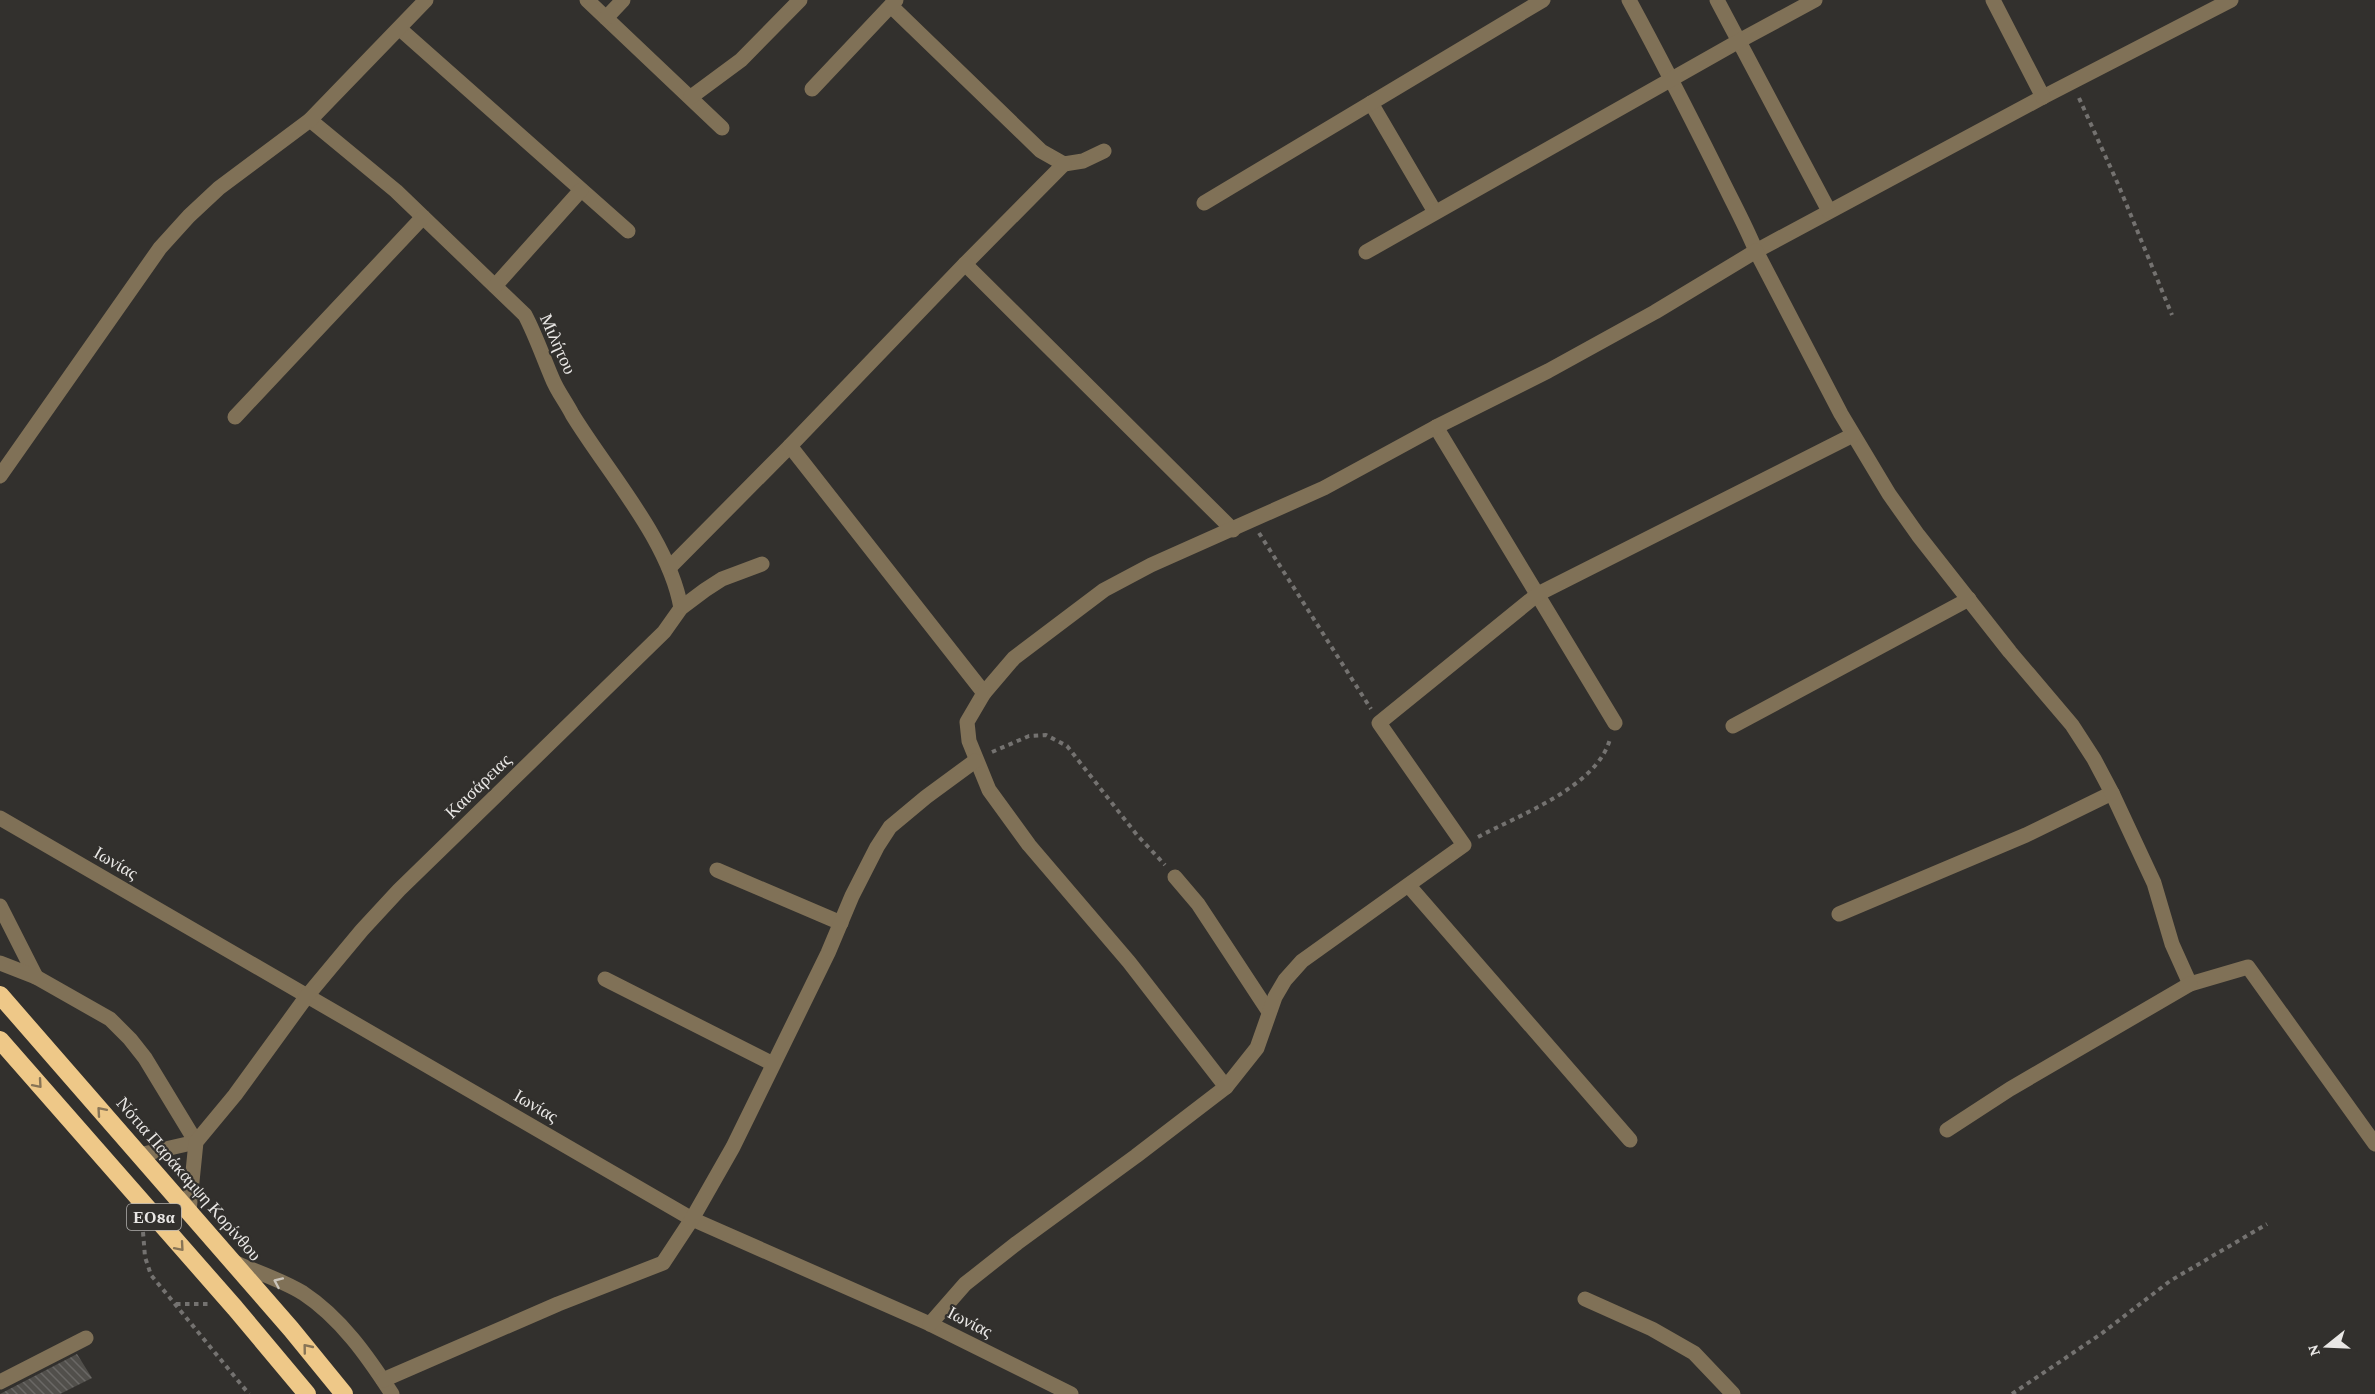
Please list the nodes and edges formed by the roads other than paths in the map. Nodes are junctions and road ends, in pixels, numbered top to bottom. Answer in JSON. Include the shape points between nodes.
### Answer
{"nodes":[{"id":1,"x":426,"y":0,"type":"edge"},
{"id":2,"x":587,"y":0,"type":"edge"},
{"id":3,"x":624,"y":0,"type":"edge"},
{"id":4,"x":800,"y":0,"type":"edge"},
{"id":5,"x":1543,"y":0,"type":"edge"},
{"id":6,"x":1629,"y":0,"type":"edge"},
{"id":7,"x":1717,"y":0,"type":"edge"},
{"id":8,"x":1815,"y":0,"type":"edge"},
{"id":9,"x":1993,"y":0,"type":"edge"},
{"id":10,"x":2231,"y":0,"type":"edge"},
{"id":11,"x":894,"y":3,"type":"edge"},
{"id":12,"x":606,"y":18,"type":"junction"},
{"id":13,"x":400,"y":29,"type":"junction"},
{"id":14,"x":1739,"y":41,"type":"junction"},
{"id":15,"x":1673,"y":79,"type":"junction"},
{"id":16,"x":812,"y":89,"type":"dead end"},
{"id":17,"x":691,"y":97,"type":"junction"},
{"id":18,"x":2043,"y":97,"type":"junction"},
{"id":19,"x":1371,"y":103,"type":"junction"},
{"id":20,"x":310,"y":120,"type":"junction"},
{"id":21,"x":722,"y":128,"type":"dead end"},
{"id":22,"x":1104,"y":151,"type":"dead end"},
{"id":23,"x":1064,"y":164,"type":"junction"},
{"id":24,"x":581,"y":190,"type":"junction"},
{"id":25,"x":1204,"y":203,"type":"dead end"},
{"id":26,"x":1829,"y":211,"type":"junction"},
{"id":27,"x":1435,"y":212,"type":"junction"},
{"id":28,"x":423,"y":217,"type":"junction"},
{"id":29,"x":628,"y":231,"type":"dead end"},
{"id":30,"x":1756,"y":251,"type":"junction"},
{"id":31,"x":1366,"y":252,"type":"dead end"},
{"id":32,"x":965,"y":264,"type":"junction"},
{"id":33,"x":495,"y":286,"type":"junction"},
{"id":34,"x":235,"y":417,"type":"dead end"},
{"id":35,"x":1436,"y":427,"type":"junction"},
{"id":36,"x":1853,"y":435,"type":"junction"},
{"id":37,"x":790,"y":446,"type":"junction"},
{"id":38,"x":0,"y":476,"type":"edge"},
{"id":39,"x":1233,"y":530,"type":"junction"},
{"id":40,"x":762,"y":564,"type":"dead end"},
{"id":41,"x":669,"y":568,"type":"junction"},
{"id":42,"x":1538,"y":594,"type":"junction"},
{"id":43,"x":1968,"y":599,"type":"junction"},
{"id":44,"x":681,"y":609,"type":"junction"},
{"id":45,"x":984,"y":693,"type":"junction"},
{"id":46,"x":1615,"y":723,"type":"road end"},
{"id":47,"x":1733,"y":726,"type":"dead end"},
{"id":48,"x":975,"y":761,"type":"junction"},
{"id":49,"x":2112,"y":793,"type":"junction"},
{"id":50,"x":0,"y":820,"type":"edge"},
{"id":51,"x":717,"y":870,"type":"dead end"},
{"id":52,"x":1175,"y":877,"type":"road end"},
{"id":53,"x":1409,"y":886,"type":"junction"},
{"id":54,"x":0,"y":906,"type":"edge"},
{"id":55,"x":1839,"y":914,"type":"dead end"},
{"id":56,"x":841,"y":923,"type":"junction"},
{"id":57,"x":0,"y":963,"type":"edge"},
{"id":58,"x":36,"y":977,"type":"junction"},
{"id":59,"x":605,"y":980,"type":"dead end"},
{"id":60,"x":2190,"y":984,"type":"junction"},
{"id":61,"x":0,"y":995,"type":"edge"},
{"id":62,"x":307,"y":996,"type":"junction"},
{"id":63,"x":1269,"y":1012,"type":"junction"},
{"id":64,"x":0,"y":1040,"type":"edge"},
{"id":65,"x":773,"y":1064,"type":"junction"},
{"id":66,"x":1226,"y":1087,"type":"junction"},
{"id":67,"x":1947,"y":1130,"type":"dead end"},
{"id":68,"x":1630,"y":1140,"type":"dead end"},
{"id":69,"x":196,"y":1142,"type":"junction"},
{"id":70,"x":2375,"y":1144,"type":"edge"},
{"id":71,"x":139,"y":1155,"type":"junction"},
{"id":72,"x":189,"y":1211,"type":"junction"},
{"id":73,"x":692,"y":1219,"type":"junction"},
{"id":74,"x":234,"y":1262,"type":"junction"},
{"id":75,"x":1585,"y":1299,"type":"dead end"},
{"id":76,"x":930,"y":1324,"type":"junction"},
{"id":77,"x":86,"y":1338,"type":"dead end"},
{"id":78,"x":383,"y":1380,"type":"junction"},
{"id":79,"x":0,"y":1382,"type":"edge"},
{"id":80,"x":307,"y":1394,"type":"edge"},
{"id":81,"x":344,"y":1394,"type":"edge"},
{"id":82,"x":392,"y":1394,"type":"edge"},
{"id":83,"x":1071,"y":1394,"type":"edge"},
{"id":84,"x":1733,"y":1394,"type":"edge"}],
"edges":[{"from":1,"to":13,"type":"street"},
{"from":2,"to":12,"type":"street"},
{"from":3,"to":12,"type":"street"},
{"from":4,"to":17,"type":"street","via":[[741,60]]},
{"from":5,"to":19,"type":"street"},
{"from":6,"to":15,"type":"street"},
{"from":7,"to":14,"type":"street"},
{"from":8,"to":14,"type":"street"},
{"from":9,"to":18,"type":"street"},
{"from":10,"to":18,"type":"street"},
{"from":11,"to":16,"type":"street"},
{"from":11,"to":23,"type":"street","via":[[1041,151]]},
{"from":12,"to":17,"type":"street"},
{"from":13,"to":20,"type":"street"},
{"from":13,"to":24,"type":"street"},
{"from":14,"to":15,"type":"street"},
{"from":14,"to":26,"type":"street"},
{"from":15,"to":27,"type":"street"},
{"from":15,"to":30,"type":"street"},
{"from":17,"to":21,"type":"street"},
{"from":18,"to":26,"type":"street"},
{"from":19,"to":25,"type":"street"},
{"from":19,"to":27,"type":"street"},
{"from":20,"to":28,"type":"street","name":"Μιλήτου"},
{"from":20,"to":38,"type":"street","via":[[219,188],[160,248]]},
{"from":22,"to":23,"type":"street"},
{"from":23,"to":32,"type":"street"},
{"from":24,"to":29,"type":"street"},
{"from":24,"to":33,"type":"street"},
{"from":26,"to":30,"type":"street"},
{"from":27,"to":31,"type":"street"},
{"from":28,"to":33,"type":"street","name":"Μιλήτου"},
{"from":28,"to":34,"type":"street"},
{"from":30,"to":35,"type":"street","via":[[1558,366]]},
{"from":30,"to":36,"type":"street"},
{"from":32,"to":37,"type":"street"},
{"from":32,"to":39,"type":"street"},
{"from":33,"to":41,"type":"street","name":"Μιλήτου","via":[[525,315],[552,380],[620,483]]},
{"from":35,"to":39,"type":"street","via":[[1324,488]]},
{"from":35,"to":42,"type":"street"},
{"from":36,"to":42,"type":"street"},
{"from":36,"to":43,"type":"street","via":[[1889,494]]},
{"from":37,"to":41,"type":"street"},
{"from":37,"to":45,"type":"street"},
{"from":39,"to":45,"type":"street","via":[[1104,590],[1014,658]]},
{"from":40,"to":44,"type":"street","name":"Καισάρειας","via":[[722,579]]},
{"from":41,"to":44,"type":"street","name":"Μιλήτου"},
{"from":42,"to":46,"type":"street"},
{"from":42,"to":53,"type":"street","via":[[1379,723],[1464,845]]},
{"from":43,"to":47,"type":"street"},
{"from":43,"to":49,"type":"street","via":[[2072,725]]},
{"from":44,"to":62,"type":"street","name":"Καισάρειας","via":[[664,632],[399,890]]},
{"from":45,"to":48,"type":"street","via":[[967,722]]},
{"from":48,"to":56,"type":"street","via":[[891,827],[877,846]]},
{"from":48,"to":66,"type":"street","via":[[989,790],[1029,845],[1129,962]]},
{"from":49,"to":55,"type":"street","via":[[2026,836]]},
{"from":49,"to":60,"type":"street","via":[[2154,884],[2172,944]]},
{"from":50,"to":62,"type":"street","name":"Ιωνίας"},
{"from":51,"to":56,"type":"street"},
{"from":52,"to":63,"type":"street"},
{"from":53,"to":63,"type":"street","via":[[1302,961],[1285,980]]},
{"from":53,"to":68,"type":"street"},
{"from":54,"to":58,"type":"street"},
{"from":56,"to":65,"type":"street"},
{"from":57,"to":58,"type":"street"},
{"from":58,"to":69,"type":"street","via":[[110,1019],[130,1039],[157,1075]]},
{"from":59,"to":65,"type":"street"},
{"from":60,"to":67,"type":"street"},
{"from":60,"to":70,"type":"street","via":[[2248,967]]},
{"from":71,"to":61,"type":"highway","name":"Νότια Παράκαμψη Κορίνθου","number":"ΕΟ8α","one_way":true},
{"from":62,"to":69,"type":"street","name":"Καισάρειας"},
{"from":62,"to":73,"type":"street","name":"Ιωνίας"},
{"from":63,"to":66,"type":"street","via":[[1257,1048]]},
{"from":64,"to":80,"type":"highway","number":"ΕΟ8α","one_way":true},
{"from":65,"to":73,"type":"street"},
{"from":66,"to":76,"type":"street","via":[[965,1284]]},
{"from":69,"to":71,"type":"street"},
{"from":69,"to":72,"type":"street"},
{"from":71,"to":72,"type":"highway","name":"Νότια Παράκαμψη Κορίνθου","number":"ΕΟ8α"},
{"from":72,"to":74,"type":"highway","name":"Νότια Παράκαμψη Κορίνθου","number":"ΕΟ8α"},
{"from":73,"to":76,"type":"street","name":"Ιωνίας"},
{"from":73,"to":78,"type":"street","via":[[663,1263]]},
{"from":78,"to":74,"type":"street","one_way":true,"via":[[328,1312],[301,1292]]},
{"from":81,"to":74,"type":"highway","name":"Νότια Παράκαμψη Κορίνθου","number":"ΕΟ8α","one_way":true},
{"from":75,"to":84,"type":"street","via":[[1694,1353]]},
{"from":76,"to":83,"type":"street","name":"Ιωνίας"},
{"from":77,"to":79,"type":"street"},
{"from":78,"to":82,"type":"street"}]}
